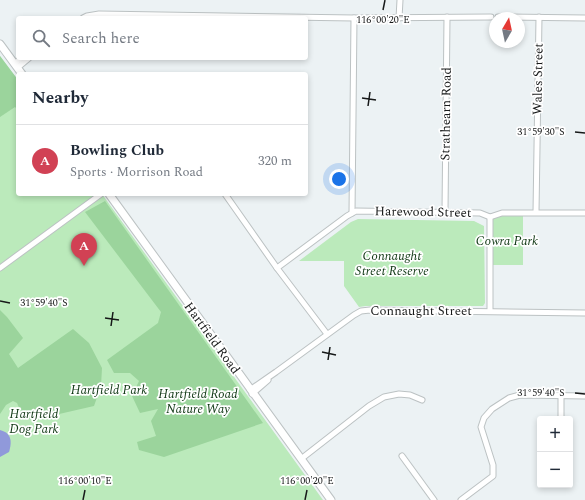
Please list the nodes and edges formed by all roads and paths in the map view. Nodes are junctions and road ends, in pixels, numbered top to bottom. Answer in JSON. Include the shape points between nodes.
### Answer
{"nodes":[{"id":1,"x":400,"y":0,"type":"edge"},
{"id":2,"x":87,"y":16,"type":"edge"},
{"id":3,"x":226,"y":16,"type":"edge"},
{"id":4,"x":308,"y":17,"type":"edge"},
{"id":5,"x":447,"y":17,"type":"junction"},
{"id":6,"x":489,"y":17,"type":"edge"},
{"id":7,"x":525,"y":17,"type":"edge"},
{"id":8,"x":539,"y":17,"type":"junction"},
{"id":9,"x":354,"y":18,"type":"junction"},
{"id":10,"x":399,"y":18,"type":"junction"},
{"id":11,"x":585,"y":18,"type":"edge"},
{"id":12,"x":0,"y":44,"type":"edge"},
{"id":13,"x":27,"y":60,"type":"edge"},
{"id":14,"x":18,"y":68,"type":"edge"},
{"id":15,"x":97,"y":196,"type":"edge"},
{"id":16,"x":110,"y":196,"type":"edge"},
{"id":17,"x":226,"y":196,"type":"edge"},
{"id":18,"x":445,"y":211,"type":"junction"},
{"id":19,"x":352,"y":212,"type":"junction"},
{"id":20,"x":536,"y":212,"type":"junction"},
{"id":21,"x":585,"y":213,"type":"edge"},
{"id":22,"x":490,"y":217,"type":"junction"},
{"id":23,"x":0,"y":268,"type":"edge"},
{"id":24,"x":277,"y":268,"type":"junction"},
{"id":25,"x":490,"y":311,"type":"junction"},
{"id":26,"x":585,"y":313,"type":"edge"},
{"id":27,"x":327,"y":334,"type":"junction"},
{"id":28,"x":251,"y":392,"type":"junction"},
{"id":29,"x":561,"y":395,"type":"junction"},
{"id":30,"x":585,"y":396,"type":"edge"},
{"id":31,"x":422,"y":400,"type":"dead end"},
{"id":32,"x":561,"y":416,"type":"edge"},
{"id":33,"x":402,"y":456,"type":"dead end"},
{"id":34,"x":301,"y":459,"type":"junction"},
{"id":35,"x":330,"y":500,"type":"edge"},
{"id":36,"x":434,"y":500,"type":"edge"},
{"id":37,"x":461,"y":500,"type":"edge"}],
"edges":[{"from":1,"to":10,"type":"street"},
{"from":2,"to":3,"type":"street"},
{"from":4,"to":9,"type":"street"},
{"from":5,"to":6,"type":"street"},
{"from":5,"to":10,"type":"street"},
{"from":5,"to":18,"type":"street","name":"Strathearn Road"},
{"from":7,"to":8,"type":"street"},
{"from":8,"to":11,"type":"street"},
{"from":8,"to":20,"type":"street","name":"Wales Street"},
{"from":9,"to":10,"type":"street"},
{"from":9,"to":19,"type":"street"},
{"from":12,"to":14,"type":"street"},
{"from":13,"to":14,"type":"street"},
{"from":15,"to":23,"type":"street"},
{"from":16,"to":28,"type":"street","name":"Hartfield Road"},
{"from":17,"to":24,"type":"street"},
{"from":18,"to":19,"type":"street","name":"Harewood Street"},
{"from":18,"to":22,"type":"street","name":"Harewood Street","via":[[480,213]]},
{"from":19,"to":24,"type":"street"},
{"from":20,"to":21,"type":"street","name":"Harewood Street"},
{"from":20,"to":22,"type":"street","name":"Harewood Street","via":[[502,213]]},
{"from":22,"to":25,"type":"street"},
{"from":24,"to":27,"type":"street"},
{"from":25,"to":26,"type":"street","name":"Connaught Street"},
{"from":25,"to":27,"type":"street","name":"Connaught Street","via":[[366,311],[354,315]]},
{"from":27,"to":28,"type":"street","name":"Connaught Street"},
{"from":28,"to":34,"type":"street","name":"Hartfield Road"},
{"from":29,"to":30,"type":"street"},
{"from":29,"to":32,"type":"street"},
{"from":29,"to":37,"type":"street","via":[[520,395],[509,398],[492,409],[484,418],[481,427],[494,476]]},
{"from":31,"to":34,"type":"street","via":[[399,394],[384,397]]},
{"from":33,"to":36,"type":"street"},
{"from":34,"to":35,"type":"street","name":"Hartfield Road"}]}
